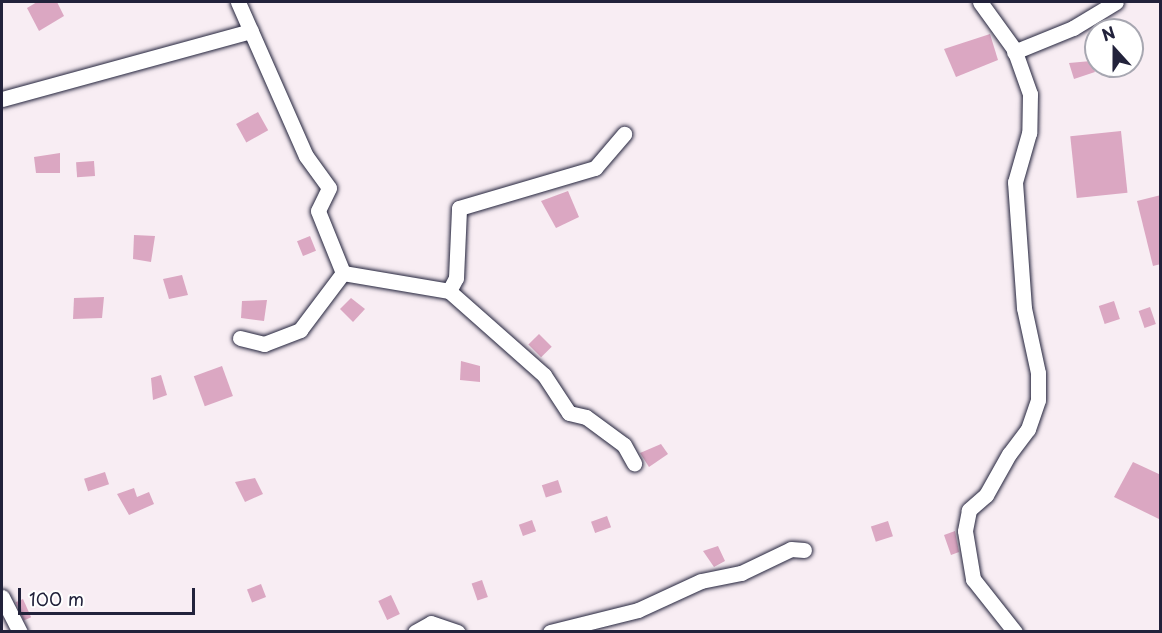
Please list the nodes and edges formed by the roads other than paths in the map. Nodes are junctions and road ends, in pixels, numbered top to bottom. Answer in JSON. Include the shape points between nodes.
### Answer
{"nodes":[{"id":1,"x":238,"y":2,"type":"edge"},
{"id":2,"x":980,"y":2,"type":"edge"},
{"id":3,"x":1116,"y":2,"type":"edge"},
{"id":4,"x":250,"y":31,"type":"junction"},
{"id":5,"x":1014,"y":52,"type":"junction"},
{"id":6,"x":2,"y":99,"type":"edge"},
{"id":7,"x":624,"y":134,"type":"dead end"},
{"id":8,"x":343,"y":273,"type":"junction"},
{"id":9,"x":448,"y":291,"type":"junction"},
{"id":10,"x":240,"y":338,"type":"dead end"},
{"id":11,"x":634,"y":463,"type":"dead end"},
{"id":12,"x":804,"y":550,"type":"dead end"},
{"id":13,"x":2,"y":597,"type":"edge"},
{"id":14,"x":20,"y":632,"type":"edge"},
{"id":15,"x":415,"y":632,"type":"edge"},
{"id":16,"x":457,"y":632,"type":"edge"},
{"id":17,"x":550,"y":632,"type":"edge"},
{"id":18,"x":1016,"y":632,"type":"edge"}],
"edges":[{"from":1,"to":4,"type":"street"},
{"from":2,"to":5,"type":"street"},
{"from":3,"to":5,"type":"street","via":[[1073,28]]},
{"from":4,"to":6,"type":"street"},
{"from":4,"to":8,"type":"street","via":[[306,156],[329,188],[318,211]]},
{"from":5,"to":18,"type":"street","via":[[1030,94],[1029,133],[1015,182],[1024,308],[1038,373],[1038,399],[1028,429],[986,495],[969,510],[965,531],[974,579]]},
{"from":7,"to":9,"type":"street","via":[[595,168],[459,208],[456,278]]},
{"from":8,"to":9,"type":"street"},
{"from":8,"to":10,"type":"street","via":[[300,330],[264,344]]},
{"from":9,"to":11,"type":"street","via":[[544,375],[569,413],[586,417],[624,445]]},
{"from":12,"to":17,"type":"street","via":[[791,549],[741,573],[701,581],[638,610]]},
{"from":13,"to":14,"type":"street"},
{"from":15,"to":16,"type":"street","via":[[431,622]]}]}
